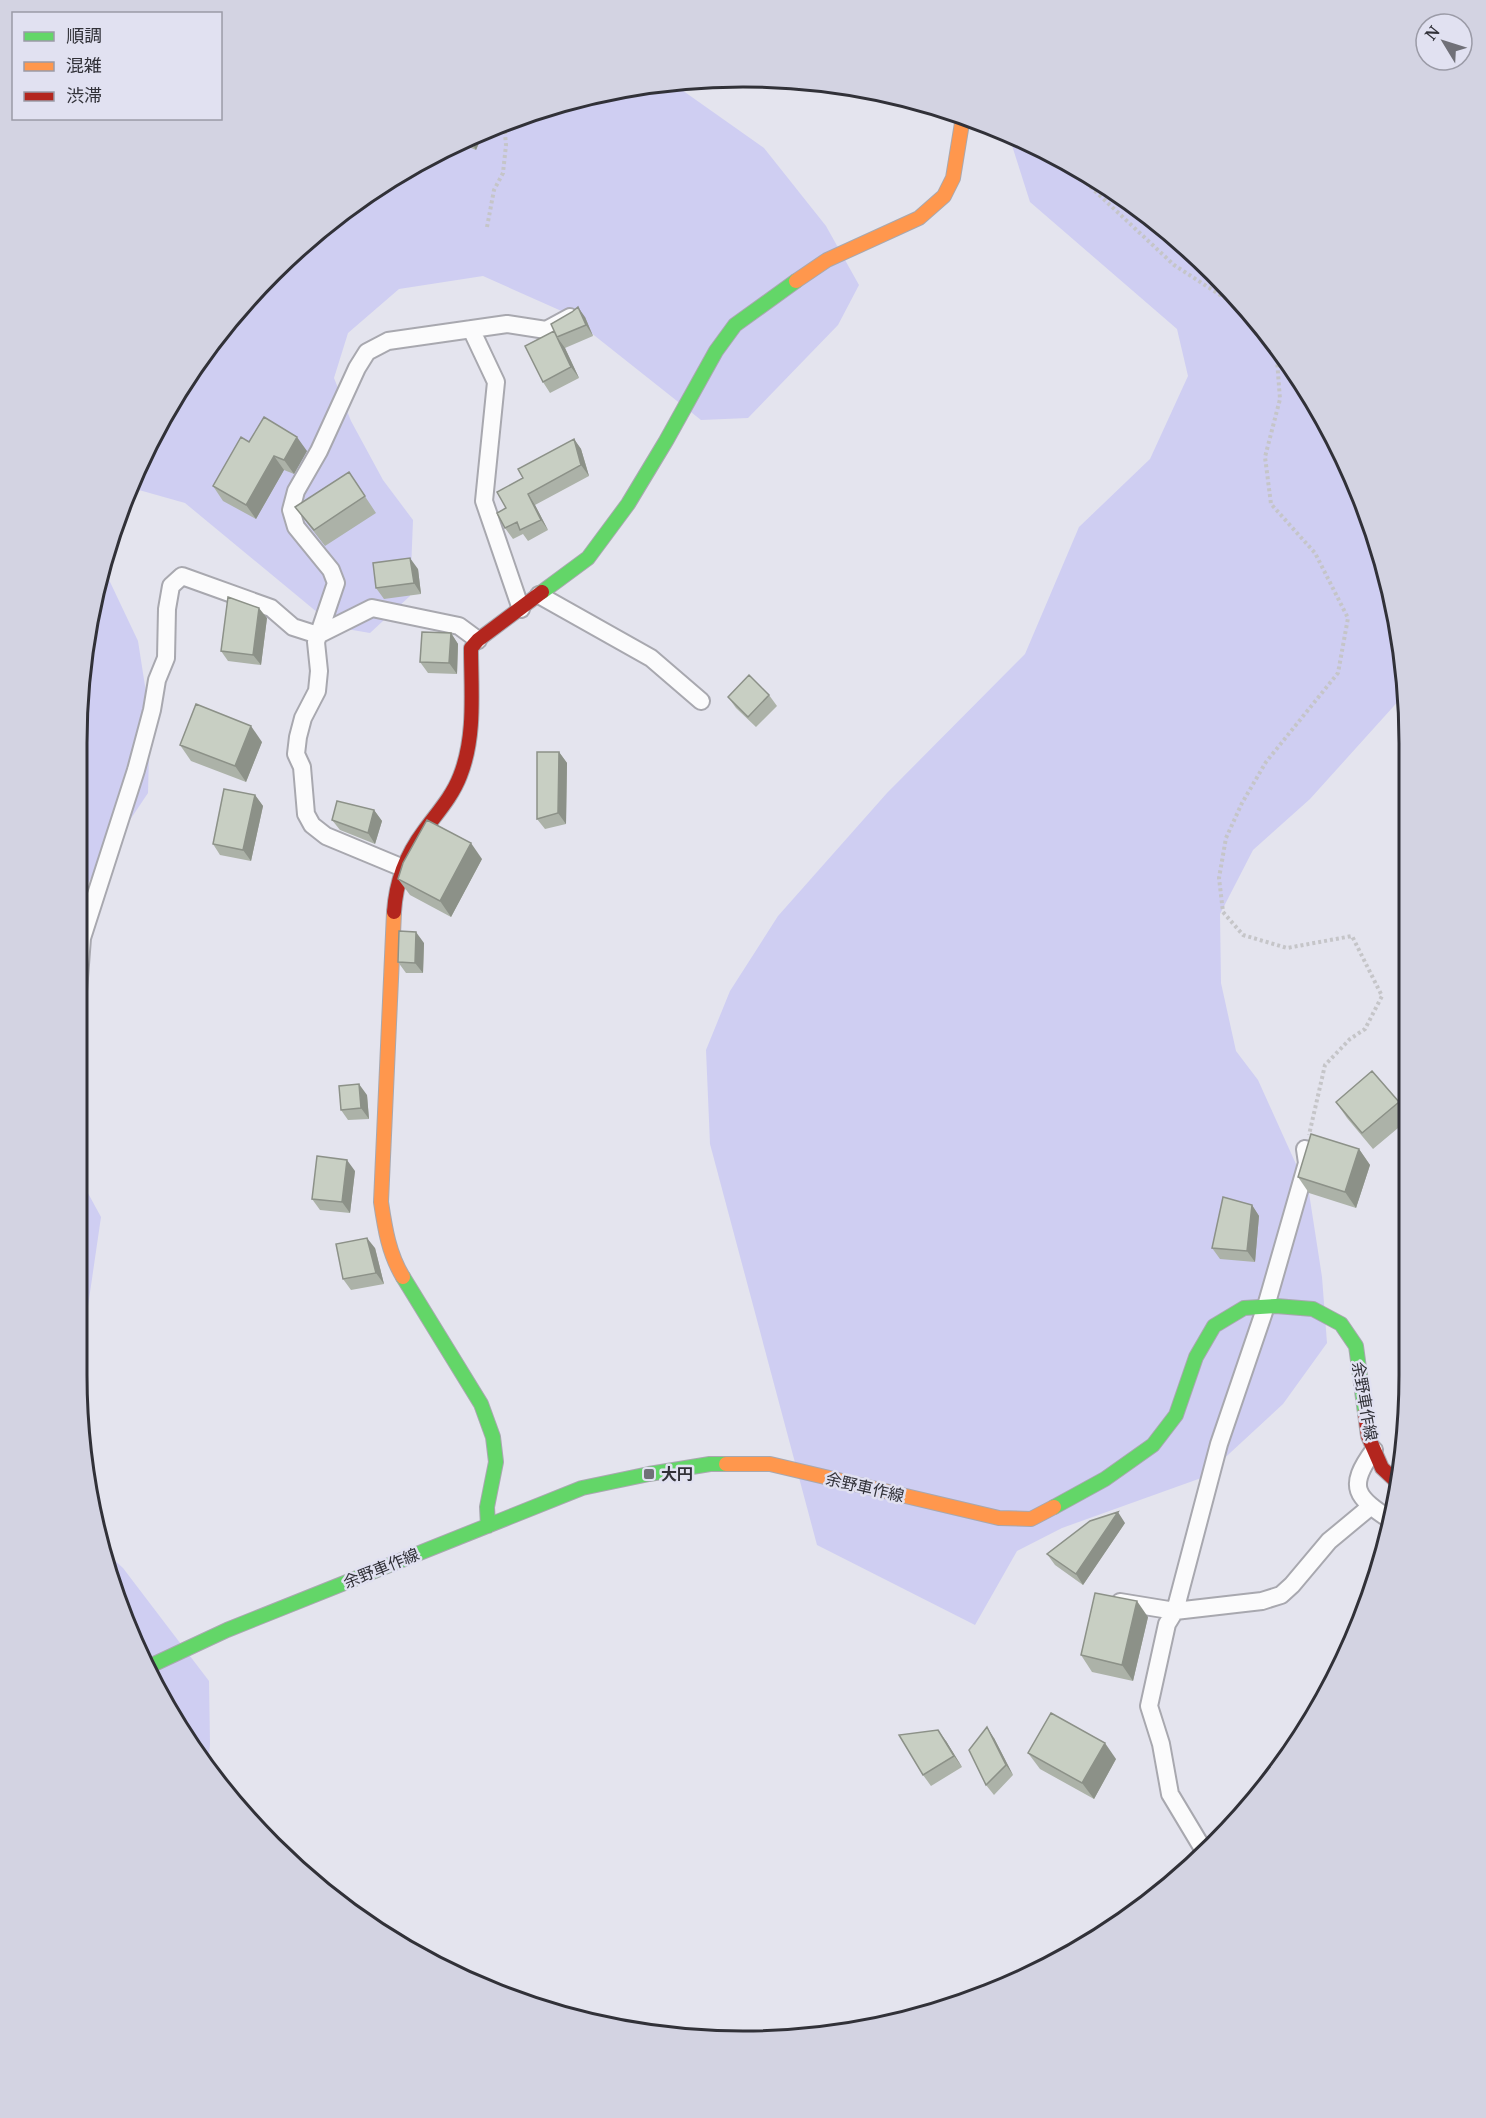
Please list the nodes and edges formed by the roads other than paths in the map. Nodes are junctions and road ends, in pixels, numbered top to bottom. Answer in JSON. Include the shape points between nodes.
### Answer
{"nodes":[{"id":1,"x":959,"y":124,"type":"edge"},
{"id":2,"x":576,"y":314,"type":"edge"},
{"id":3,"x":471,"y":329,"type":"junction"},
{"id":4,"x":539,"y":595,"type":"junction"},
{"id":5,"x":520,"y":609,"type":"junction"},
{"id":6,"x":318,"y":635,"type":"junction"},
{"id":7,"x":478,"y":640,"type":"junction"},
{"id":8,"x":701,"y":701,"type":"dead end"},
{"id":9,"x":403,"y":868,"type":"junction"},
{"id":10,"x":87,"y":923,"type":"edge"},
{"id":11,"x":1305,"y":1149,"type":"edge"},
{"id":12,"x":1266,"y":1306,"type":"junction"},
{"id":13,"x":1374,"y":1450,"type":"junction"},
{"id":14,"x":1391,"y":1476,"type":"edge"},
{"id":15,"x":1370,"y":1507,"type":"junction"},
{"id":16,"x":1383,"y":1515,"type":"edge"},
{"id":17,"x":488,"y":1526,"type":"junction"},
{"id":18,"x":1107,"y":1599,"type":"edge"},
{"id":19,"x":1175,"y":1611,"type":"junction"},
{"id":20,"x":154,"y":1664,"type":"edge"},
{"id":21,"x":1201,"y":1845,"type":"edge"}],
"edges":[{"from":1,"to":4,"type":"street","via":[[953,178],[944,196],[920,218],[827,260],[735,325],[628,504],[588,558]]},
{"from":2,"to":3,"type":"street","via":[[546,330],[507,324]]},
{"from":3,"to":5,"type":"street","via":[[496,382],[484,501]]},
{"from":3,"to":6,"type":"street","via":[[388,341],[367,352],[357,368],[296,491],[291,510],[296,527],[331,570],[336,583]]},
{"from":4,"to":5,"type":"street"},
{"from":4,"to":8,"type":"street","via":[[651,658]]},
{"from":5,"to":7,"type":"street"},
{"from":6,"to":7,"type":"street","via":[[372,608],[459,626]]},
{"from":6,"to":9,"type":"street","via":[[317,691],[303,718],[296,754],[302,767],[306,814],[326,836]]},
{"from":6,"to":10,"type":"street","via":[[293,627],[271,609],[182,576],[171,586],[166,658],[157,680],[136,771]]},
{"from":7,"to":9,"type":"street","via":[[471,648],[470,736],[463,764],[452,792]]},
{"from":9,"to":17,"type":"street","via":[[395,894],[381,1203],[394,1262],[481,1404],[493,1437],[496,1462],[487,1507]]},
{"from":11,"to":12,"type":"street","via":[[1307,1162]]},
{"from":12,"to":13,"type":"street","name":"余野車作線","via":[[1313,1309],[1341,1324],[1356,1346],[1368,1436]]},
{"from":12,"to":17,"type":"street","name":"余野車作線","via":[[1244,1308],[1214,1326],[1196,1357],[1176,1415],[1153,1445],[1105,1479],[1031,1519],[999,1518],[770,1464],[710,1464],[582,1488]]},
{"from":12,"to":19,"type":"street","via":[[1219,1444]]},
{"from":13,"to":14,"type":"street","name":"余野車作線"},
{"from":13,"to":15,"type":"street","via":[[1361,1467],[1357,1484]]},
{"from":15,"to":16,"type":"street"},
{"from":15,"to":19,"type":"street","via":[[1329,1542],[1281,1595],[1263,1601]]},
{"from":17,"to":20,"type":"street","name":"余野車作線","via":[[227,1630]]},
{"from":18,"to":19,"type":"street"},
{"from":19,"to":21,"type":"street","via":[[1167,1624],[1149,1706],[1170,1794]]}]}
